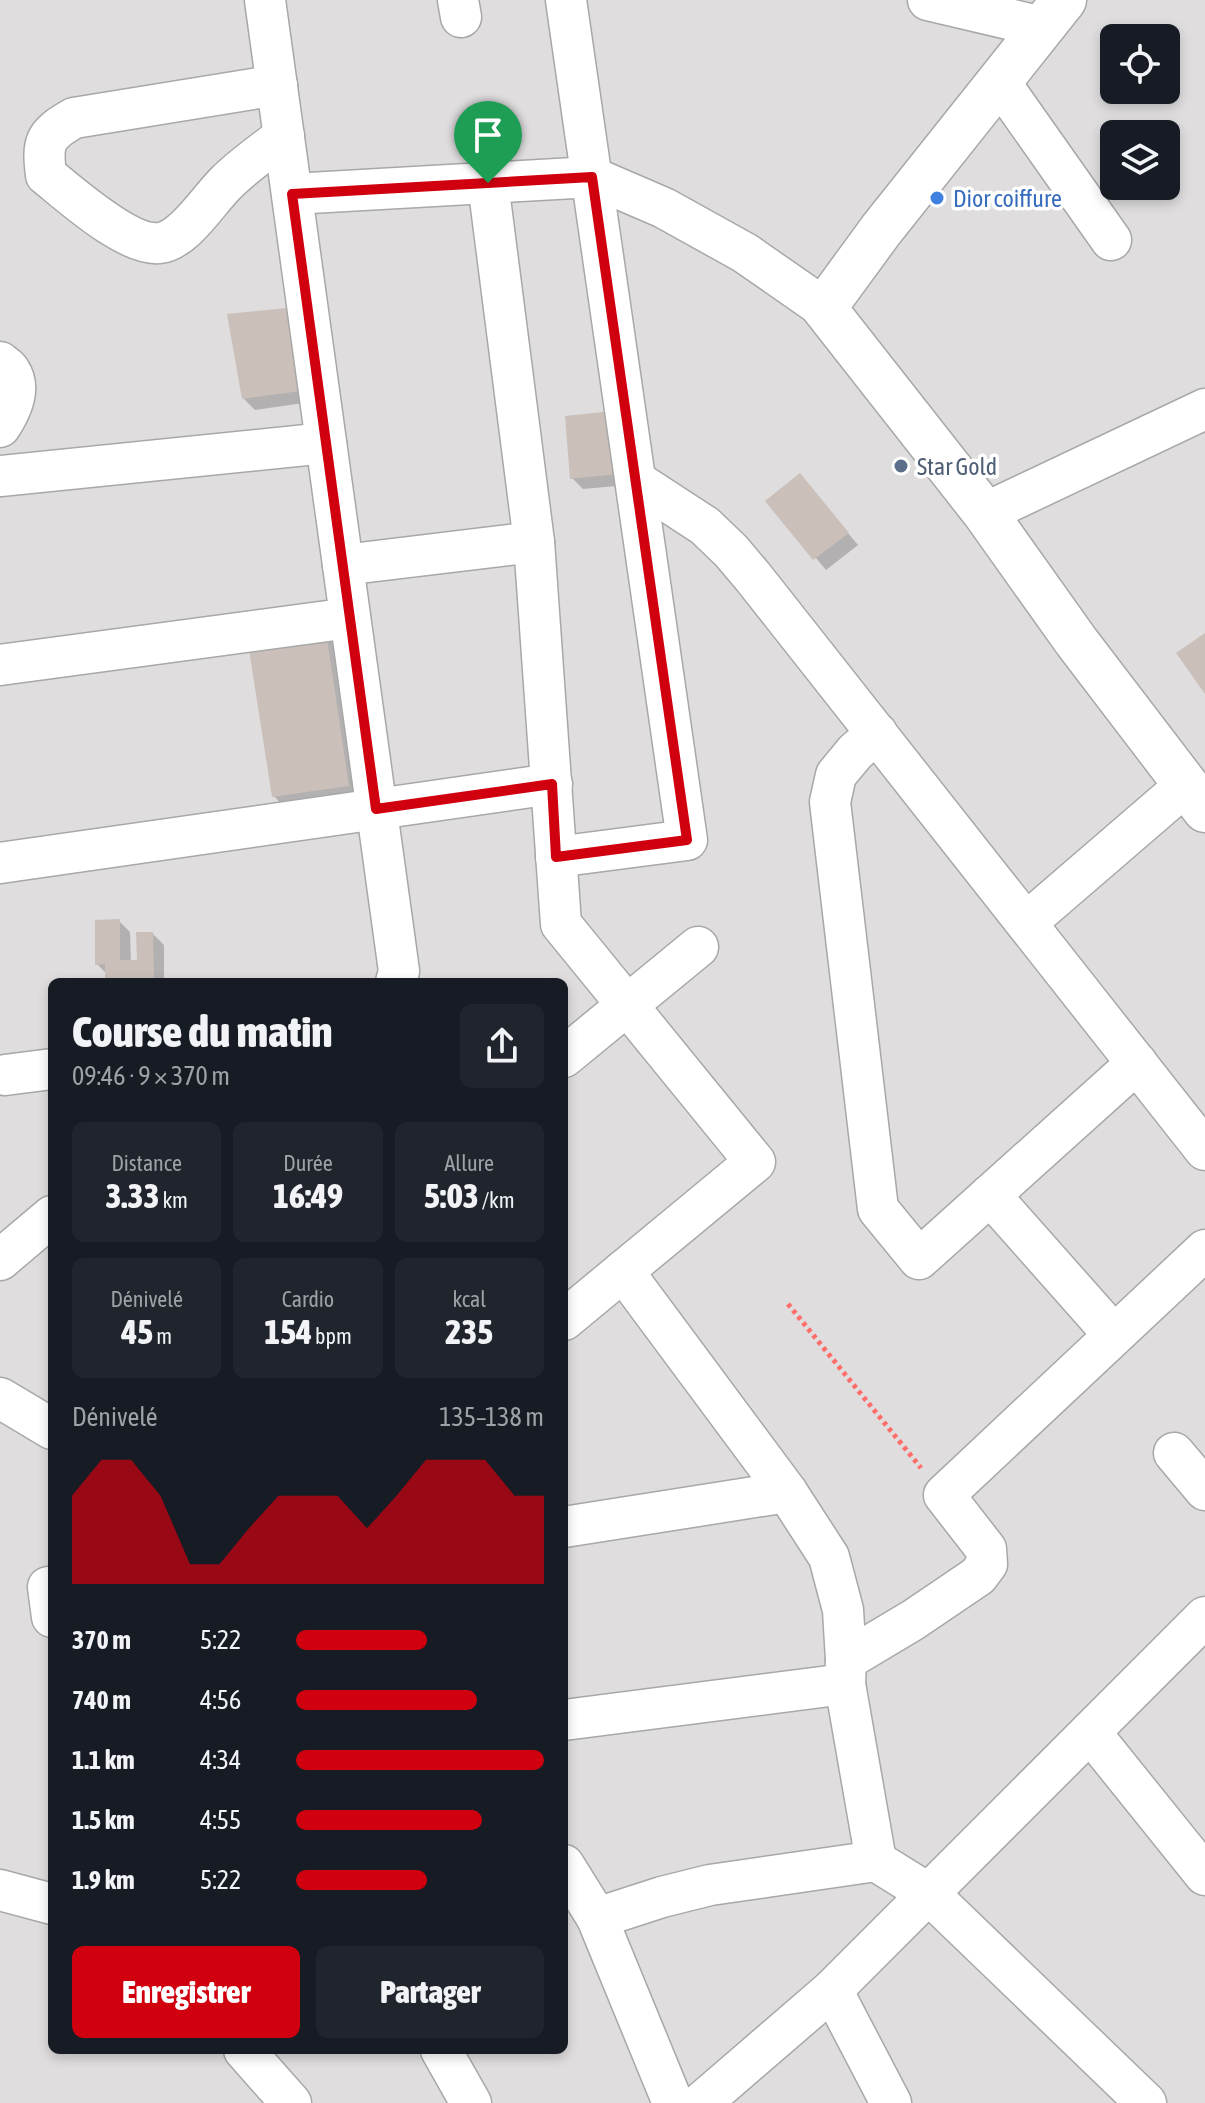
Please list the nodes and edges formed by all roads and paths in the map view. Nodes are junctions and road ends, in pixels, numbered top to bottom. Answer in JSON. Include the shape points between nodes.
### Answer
{"nodes":[{"id":1,"x":265,"y":0,"type":"edge"},
{"id":2,"x":566,"y":0,"type":"edge"},
{"id":3,"x":928,"y":0,"type":"edge"},
{"id":4,"x":1053,"y":14,"type":"edge"},
{"id":5,"x":999,"y":81,"type":"junction"},
{"id":6,"x":277,"y":85,"type":"junction"},
{"id":7,"x":284,"y":136,"type":"junction"},
{"id":8,"x":592,"y":177,"type":"junction"},
{"id":9,"x":488,"y":183,"type":"junction"},
{"id":10,"x":292,"y":194,"type":"junction"},
{"id":11,"x":1111,"y":240,"type":"dead end"},
{"id":12,"x":824,"y":308,"type":"junction"},
{"id":13,"x":0,"y":362,"type":"edge"},
{"id":14,"x":1205,"y":409,"type":"edge"},
{"id":15,"x":0,"y":427,"type":"edge"},
{"id":16,"x":326,"y":443,"type":"junction"},
{"id":17,"x":0,"y":476,"type":"edge"},
{"id":18,"x":636,"y":481,"type":"junction"},
{"id":19,"x":985,"y":513,"type":"junction"},
{"id":20,"x":534,"y":542,"type":"junction"},
{"id":21,"x":343,"y":565,"type":"junction"},
{"id":22,"x":350,"y":618,"type":"junction"},
{"id":23,"x":0,"y":665,"type":"edge"},
{"id":24,"x":877,"y":733,"type":"junction"},
{"id":25,"x":552,"y":784,"type":"junction"},
{"id":26,"x":1195,"y":798,"type":"edge"},
{"id":27,"x":376,"y":809,"type":"junction"},
{"id":28,"x":556,"y":857,"type":"junction"},
{"id":29,"x":0,"y":863,"type":"edge"},
{"id":30,"x":1027,"y":922,"type":"junction"},
{"id":31,"x":698,"y":947,"type":"dead end"},
{"id":32,"x":397,"y":978,"type":"edge"},
{"id":33,"x":627,"y":1006,"type":"junction"},
{"id":34,"x":568,"y":1054,"type":"edge"},
{"id":35,"x":1137,"y":1063,"type":"junction"},
{"id":36,"x":48,"y":1070,"type":"edge"},
{"id":37,"x":5,"y":1075,"type":"dead end"},
{"id":38,"x":1205,"y":1150,"type":"edge"},
{"id":39,"x":990,"y":1195,"type":"junction"},
{"id":40,"x":48,"y":1219,"type":"edge"},
{"id":41,"x":1205,"y":1250,"type":"edge"},
{"id":42,"x":0,"y":1260,"type":"edge"},
{"id":43,"x":623,"y":1271,"type":"junction"},
{"id":44,"x":788,"y":1304,"type":"dead end"},
{"id":45,"x":568,"y":1317,"type":"edge"},
{"id":46,"x":1114,"y":1335,"type":"junction"},
{"id":47,"x":0,"y":1398,"type":"edge"},
{"id":48,"x":48,"y":1427,"type":"edge"},
{"id":49,"x":1174,"y":1453,"type":"dead end"},
{"id":50,"x":1205,"y":1490,"type":"edge"},
{"id":51,"x":787,"y":1492,"type":"junction"},
{"id":52,"x":944,"y":1495,"type":"junction"},
{"id":53,"x":568,"y":1526,"type":"edge"},
{"id":54,"x":1205,"y":1617,"type":"edge"},
{"id":55,"x":846,"y":1672,"type":"junction"},
{"id":56,"x":568,"y":1719,"type":"edge"},
{"id":57,"x":1090,"y":1732,"type":"junction"},
{"id":58,"x":876,"y":1861,"type":"junction"},
{"id":59,"x":568,"y":1871,"type":"edge"},
{"id":60,"x":1205,"y":1875,"type":"edge"},
{"id":61,"x":0,"y":1890,"type":"edge"},
{"id":62,"x":929,"y":1894,"type":"junction"},
{"id":63,"x":48,"y":1903,"type":"edge"},
{"id":64,"x":597,"y":1918,"type":"junction"},
{"id":65,"x":832,"y":1990,"type":"junction"},
{"id":66,"x":248,"y":2054,"type":"edge"},
{"id":67,"x":443,"y":2054,"type":"edge"},
{"id":68,"x":291,"y":2103,"type":"edge"},
{"id":69,"x":471,"y":2103,"type":"edge"},
{"id":70,"x":673,"y":2103,"type":"edge"},
{"id":71,"x":701,"y":2103,"type":"edge"},
{"id":72,"x":891,"y":2103,"type":"edge"},
{"id":73,"x":1146,"y":2103,"type":"edge"}],
"edges":[{"from":1,"to":6,"type":"street"},
{"from":2,"to":8,"type":"street"},
{"from":3,"to":4,"type":"street"},
{"from":4,"to":5,"type":"street"},
{"from":5,"to":11,"type":"street"},
{"from":5,"to":12,"type":"street"},
{"from":6,"to":7,"type":"street"},
{"from":6,"to":7,"type":"street","via":[[74,118],[46,141],[46,175],[98,217],[139,240],[160,243],[178,236],[228,181]]},
{"from":7,"to":10,"type":"street"},
{"from":8,"to":9,"type":"street"},
{"from":8,"to":12,"type":"street","via":[[664,208],[745,253]]},
{"from":8,"to":18,"type":"street"},
{"from":9,"to":10,"type":"street"},
{"from":9,"to":20,"type":"street"},
{"from":10,"to":16,"type":"street"},
{"from":12,"to":19,"type":"street"},
{"from":13,"to":15,"type":"street","via":[[11,372],[16,392]]},
{"from":14,"to":19,"type":"street"},
{"from":16,"to":17,"type":"street"},
{"from":16,"to":21,"type":"street"},
{"from":18,"to":24,"type":"street","via":[[705,526],[731,551]]},
{"from":18,"to":28,"type":"street","via":[[687,840]]},
{"from":19,"to":26,"type":"street"},
{"from":20,"to":21,"type":"street"},
{"from":20,"to":25,"type":"street"},
{"from":21,"to":22,"type":"street"},
{"from":22,"to":23,"type":"street"},
{"from":22,"to":27,"type":"street"},
{"from":24,"to":30,"type":"street"},
{"from":24,"to":39,"type":"street","via":[[836,775],[830,802],[878,1209],[919,1259]]},
{"from":25,"to":27,"type":"street"},
{"from":25,"to":28,"type":"street"},
{"from":26,"to":30,"type":"street"},
{"from":27,"to":29,"type":"street"},
{"from":27,"to":32,"type":"street"},
{"from":28,"to":33,"type":"street","via":[[561,924]]},
{"from":30,"to":35,"type":"street"},
{"from":31,"to":33,"type":"street"},
{"from":33,"to":34,"type":"street"},
{"from":33,"to":43,"type":"street","via":[[755,1162]]},
{"from":35,"to":38,"type":"street"},
{"from":35,"to":39,"type":"street"},
{"from":36,"to":37,"type":"street"},
{"from":39,"to":46,"type":"street"},
{"from":40,"to":42,"type":"street"},
{"from":41,"to":46,"type":"street"},
{"from":43,"to":45,"type":"street"},
{"from":43,"to":51,"type":"street"},
{"from":44,"to":52,"type":"path"},
{"from":46,"to":52,"type":"street"},
{"from":47,"to":48,"type":"street"},
{"from":49,"to":50,"type":"street"},
{"from":51,"to":53,"type":"street"},
{"from":51,"to":55,"type":"street","via":[[829,1557],[843,1610]]},
{"from":52,"to":55,"type":"street","via":[[986,1549],[987,1564],[978,1576]]},
{"from":54,"to":57,"type":"street"},
{"from":55,"to":56,"type":"street"},
{"from":55,"to":58,"type":"street"},
{"from":57,"to":60,"type":"street"},
{"from":57,"to":62,"type":"street"},
{"from":58,"to":62,"type":"street"},
{"from":58,"to":64,"type":"street","via":[[710,1885]]},
{"from":59,"to":64,"type":"street"},
{"from":61,"to":63,"type":"street"},
{"from":62,"to":65,"type":"street"},
{"from":62,"to":73,"type":"street"},
{"from":64,"to":70,"type":"street"},
{"from":65,"to":71,"type":"street"},
{"from":65,"to":72,"type":"street"},
{"from":66,"to":68,"type":"street"},
{"from":67,"to":69,"type":"street"}]}
